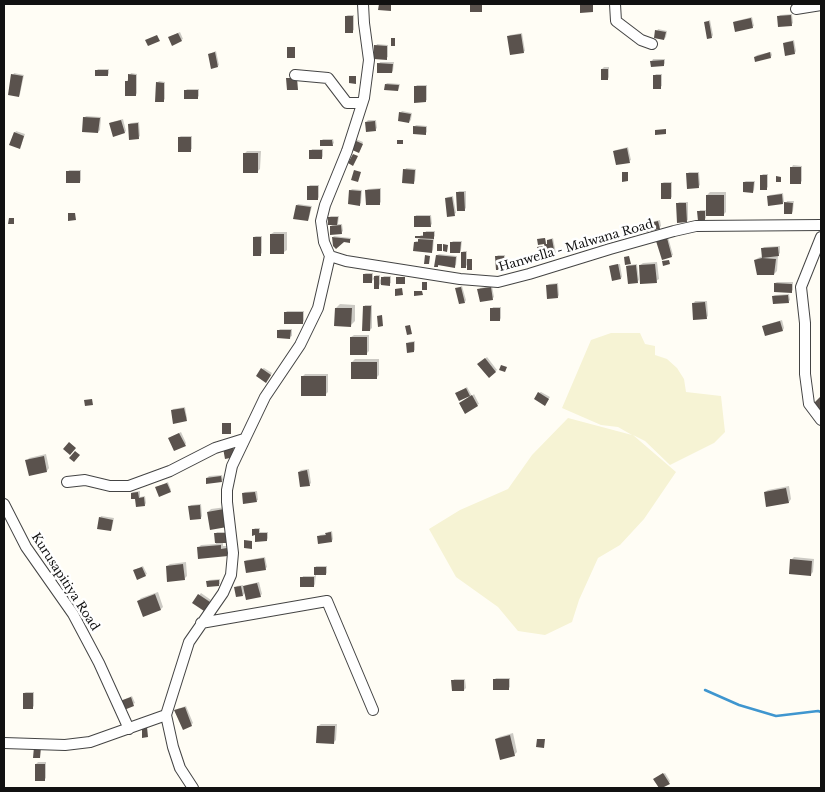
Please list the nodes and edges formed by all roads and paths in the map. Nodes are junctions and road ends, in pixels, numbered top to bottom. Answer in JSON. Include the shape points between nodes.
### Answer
{"nodes":[{"id":1,"x":363,"y":4,"type":"edge"},
{"id":2,"x":615,"y":4,"type":"edge"},
{"id":3,"x":821,"y":5,"type":"edge"},
{"id":4,"x":796,"y":9,"type":"dead end"},
{"id":5,"x":652,"y":44,"type":"dead end"},
{"id":6,"x":295,"y":75,"type":"dead end"},
{"id":7,"x":362,"y":103,"type":"junction"},
{"id":8,"x":821,"y":224,"type":"edge"},
{"id":9,"x":821,"y":237,"type":"edge"},
{"id":10,"x":330,"y":256,"type":"junction"},
{"id":11,"x":821,"y":420,"type":"edge"},
{"id":12,"x":244,"y":440,"type":"junction"},
{"id":13,"x":67,"y":482,"type":"dead end"},
{"id":14,"x":4,"y":504,"type":"edge"},
{"id":15,"x":201,"y":623,"type":"junction"},
{"id":16,"x":373,"y":710,"type":"dead end"},
{"id":17,"x":166,"y":715,"type":"junction"},
{"id":18,"x":129,"y":729,"type":"junction"},
{"id":19,"x":4,"y":743,"type":"edge"},
{"id":20,"x":193,"y":788,"type":"edge"}],
"edges":[{"from":1,"to":7,"type":"street","via":[[369,60]]},
{"from":2,"to":5,"type":"street","via":[[616,20],[641,40]]},
{"from":3,"to":4,"type":"street"},
{"from":6,"to":7,"type":"street","via":[[328,78],[347,103]]},
{"from":7,"to":10,"type":"street","via":[[321,221]]},
{"from":8,"to":10,"type":"street","name":"Hanwella - Malwana Road","via":[[696,226],[498,282],[460,279]]},
{"from":9,"to":11,"type":"street","via":[[801,287],[808,404]]},
{"from":10,"to":12,"type":"street","via":[[318,308],[300,345],[265,397]]},
{"from":12,"to":13,"type":"street","via":[[215,448],[170,471],[129,486],[110,486],[85,480]]},
{"from":12,"to":15,"type":"street","via":[[232,466],[227,490],[233,553],[231,575],[223,593]]},
{"from":14,"to":18,"type":"street","name":"Kurusapitiya Road","via":[[26,548],[73,614],[100,663]]},
{"from":15,"to":16,"type":"street","via":[[327,601]]},
{"from":15,"to":17,"type":"street","via":[[189,642]]},
{"from":17,"to":18,"type":"street"},
{"from":17,"to":20,"type":"street","via":[[180,768]]},
{"from":18,"to":19,"type":"street","via":[[90,742],[65,745]]}]}
